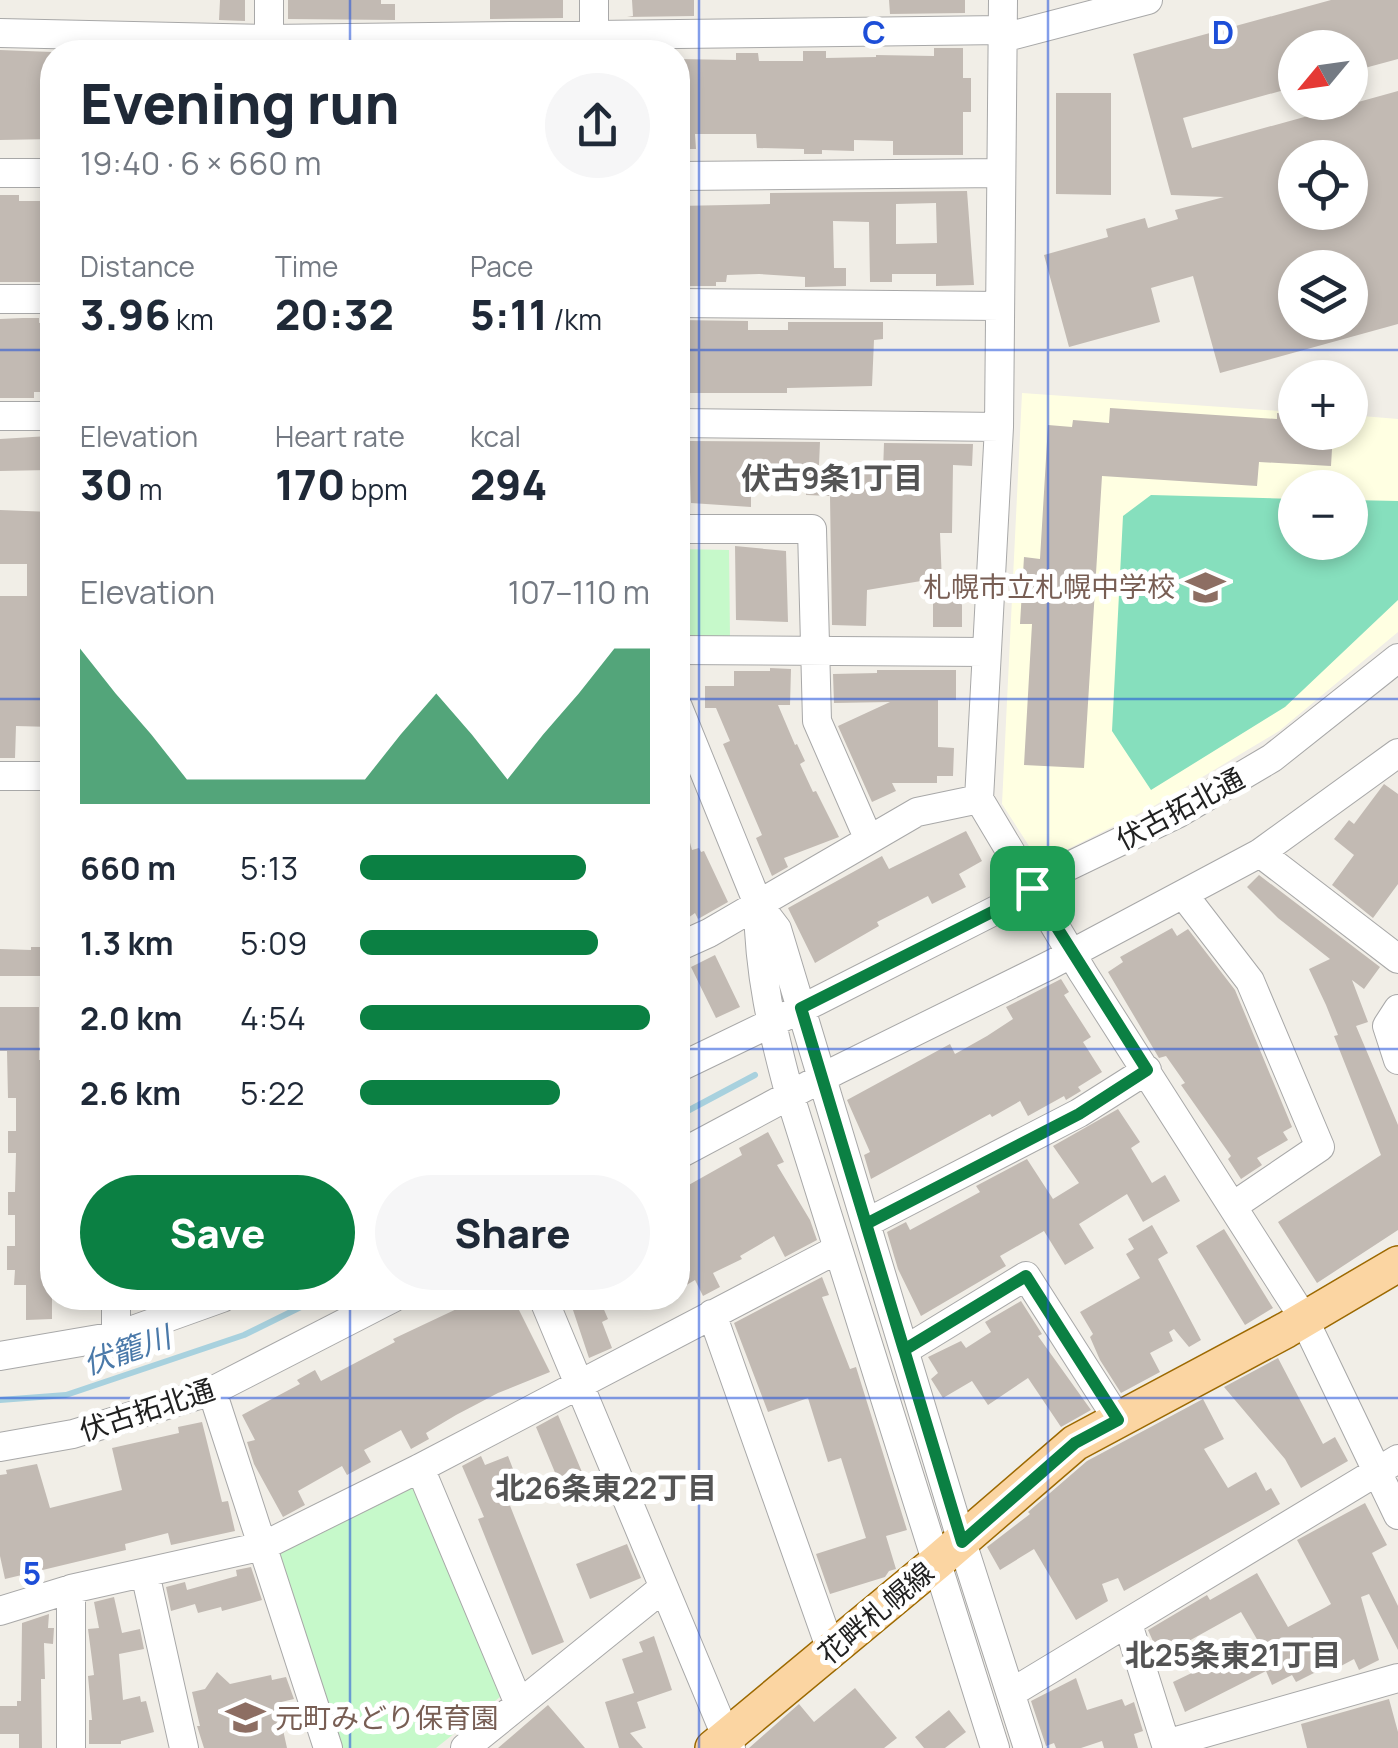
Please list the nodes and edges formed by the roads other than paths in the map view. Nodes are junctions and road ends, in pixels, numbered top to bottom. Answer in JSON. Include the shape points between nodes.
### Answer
{"nodes":[{"id":1,"x":269,"y":0,"type":"edge"},
{"id":2,"x":594,"y":0,"type":"edge"},
{"id":3,"x":1003,"y":0,"type":"edge"},
{"id":4,"x":1148,"y":0,"type":"edge"},
{"id":5,"x":0,"y":33,"type":"edge"},
{"id":6,"x":1003,"y":34,"type":"junction"},
{"id":7,"x":145,"y":40,"type":"edge"},
{"id":8,"x":269,"y":40,"type":"edge"},
{"id":9,"x":594,"y":40,"type":"edge"},
{"id":10,"x":690,"y":42,"type":"edge"},
{"id":11,"x":0,"y":173,"type":"edge"},
{"id":12,"x":40,"y":173,"type":"edge"},
{"id":13,"x":1001,"y":173,"type":"junction"},
{"id":14,"x":690,"y":176,"type":"edge"},
{"id":15,"x":0,"y":298,"type":"edge"},
{"id":16,"x":40,"y":299,"type":"edge"},
{"id":17,"x":690,"y":303,"type":"edge"},
{"id":18,"x":1000,"y":306,"type":"junction"},
{"id":19,"x":0,"y":416,"type":"edge"},
{"id":20,"x":40,"y":416,"type":"edge"},
{"id":21,"x":690,"y":424,"type":"edge"},
{"id":22,"x":999,"y":427,"type":"junction"},
{"id":23,"x":690,"y":529,"type":"edge"},
{"id":24,"x":690,"y":650,"type":"edge"},
{"id":25,"x":814,"y":652,"type":"junction"},
{"id":26,"x":985,"y":652,"type":"junction"},
{"id":27,"x":1398,"y":658,"type":"edge"},
{"id":28,"x":690,"y":737,"type":"edge"},
{"id":29,"x":1398,"y":754,"type":"edge"},
{"id":30,"x":0,"y":776,"type":"edge"},
{"id":31,"x":40,"y":776,"type":"edge"},
{"id":32,"x":690,"y":781,"type":"edge"},
{"id":33,"x":707,"y":781,"type":"junction"},
{"id":34,"x":978,"y":800,"type":"junction"},
{"id":35,"x":869,"y":840,"type":"junction"},
{"id":36,"x":1260,"y":853,"type":"junction"},
{"id":37,"x":1032,"y":888,"type":"junction"},
{"id":38,"x":1182,"y":894,"type":"junction"},
{"id":39,"x":758,"y":904,"type":"junction"},
{"id":40,"x":690,"y":942,"type":"edge"},
{"id":41,"x":1071,"y":954,"type":"junction"},
{"id":42,"x":1398,"y":959,"type":"edge"},
{"id":43,"x":801,"y":1008,"type":"junction"},
{"id":44,"x":1398,"y":1009,"type":"edge"},
{"id":45,"x":770,"y":1022,"type":"junction"},
{"id":46,"x":1398,"y":1060,"type":"edge"},
{"id":47,"x":690,"y":1062,"type":"edge"},
{"id":48,"x":1147,"y":1070,"type":"junction"},
{"id":49,"x":822,"y":1078,"type":"junction"},
{"id":50,"x":790,"y":1096,"type":"junction"},
{"id":51,"x":690,"y":1149,"type":"edge"},
{"id":52,"x":1233,"y":1206,"type":"junction"},
{"id":53,"x":866,"y":1224,"type":"junction"},
{"id":54,"x":838,"y":1249,"type":"junction"},
{"id":55,"x":1398,"y":1264,"type":"edge"},
{"id":56,"x":116,"y":1310,"type":"edge"},
{"id":57,"x":189,"y":1310,"type":"edge"},
{"id":58,"x":370,"y":1310,"type":"edge"},
{"id":59,"x":548,"y":1310,"type":"edge"},
{"id":60,"x":712,"y":1314,"type":"junction"},
{"id":61,"x":1304,"y":1317,"type":"junction"},
{"id":62,"x":116,"y":1336,"type":"junction"},
{"id":63,"x":904,"y":1350,"type":"junction"},
{"id":64,"x":0,"y":1356,"type":"edge"},
{"id":65,"x":578,"y":1382,"type":"junction"},
{"id":66,"x":212,"y":1392,"type":"junction"},
{"id":67,"x":1118,"y":1420,"type":"junction"},
{"id":68,"x":0,"y":1447,"type":"edge"},
{"id":69,"x":1388,"y":1465,"type":"edge"},
{"id":70,"x":420,"y":1468,"type":"junction"},
{"id":71,"x":1398,"y":1515,"type":"edge"},
{"id":72,"x":263,"y":1546,"type":"junction"},
{"id":73,"x":950,"y":1552,"type":"junction"},
{"id":74,"x":145,"y":1573,"type":"junction"},
{"id":75,"x":662,"y":1588,"type":"junction"},
{"id":76,"x":71,"y":1589,"type":"junction"},
{"id":77,"x":0,"y":1611,"type":"edge"},
{"id":78,"x":1128,"y":1624,"type":"junction"},
{"id":79,"x":831,"y":1650,"type":"junction"},
{"id":80,"x":1398,"y":1678,"type":"edge"},
{"id":81,"x":1010,"y":1693,"type":"junction"},
{"id":82,"x":519,"y":1704,"type":"junction"},
{"id":83,"x":723,"y":1745,"type":"edge"},
{"id":84,"x":1167,"y":1746,"type":"edge"},
{"id":85,"x":71,"y":1748,"type":"edge"},
{"id":86,"x":184,"y":1748,"type":"edge"},
{"id":87,"x":328,"y":1748,"type":"edge"},
{"id":88,"x":465,"y":1748,"type":"edge"},
{"id":89,"x":995,"y":1748,"type":"edge"},
{"id":90,"x":1028,"y":1748,"type":"edge"}],
"edges":[{"from":1,"to":8,"type":"street"},
{"from":2,"to":9,"type":"street"},
{"from":3,"to":6,"type":"street"},
{"from":4,"to":6,"type":"street"},
{"from":5,"to":7,"type":"street"},
{"from":6,"to":10,"type":"street"},
{"from":6,"to":13,"type":"street"},
{"from":11,"to":12,"type":"street"},
{"from":13,"to":14,"type":"street"},
{"from":13,"to":18,"type":"street"},
{"from":15,"to":16,"type":"street"},
{"from":17,"to":18,"type":"street"},
{"from":18,"to":22,"type":"street"},
{"from":19,"to":20,"type":"street"},
{"from":21,"to":22,"type":"street"},
{"from":22,"to":26,"type":"street"},
{"from":23,"to":25,"type":"street","via":[[812,529]]},
{"from":24,"to":25,"type":"street"},
{"from":25,"to":26,"type":"street"},
{"from":25,"to":35,"type":"street","via":[[816,721]]},
{"from":26,"to":34,"type":"street"},
{"from":27,"to":37,"type":"street","name":"伏古拓北通","via":[[1272,758]]},
{"from":28,"to":33,"type":"street"},
{"from":29,"to":36,"type":"street"},
{"from":30,"to":31,"type":"street"},
{"from":32,"to":33,"type":"street"},
{"from":33,"to":39,"type":"street"},
{"from":34,"to":35,"type":"street","via":[[917,812]]},
{"from":34,"to":37,"type":"street"},
{"from":35,"to":39,"type":"street"},
{"from":36,"to":38,"type":"street"},
{"from":36,"to":42,"type":"street"},
{"from":37,"to":41,"type":"street"},
{"from":37,"to":43,"type":"street","name":"伏古拓北通"},
{"from":38,"to":41,"type":"street"},
{"from":38,"to":52,"type":"street","via":[[1250,981],[1320,1147]]},
{"from":39,"to":40,"type":"street"},
{"from":39,"to":43,"type":"street","via":[[777,930]]},
{"from":39,"to":45,"type":"street"},
{"from":41,"to":48,"type":"street"},
{"from":41,"to":49,"type":"street"},
{"from":43,"to":45,"type":"street","name":"伏古拓北通"},
{"from":43,"to":49,"type":"street"},
{"from":44,"to":46,"type":"street","via":[[1386,1026]]},
{"from":45,"to":47,"type":"street","name":"伏古拓北通"},
{"from":45,"to":50,"type":"street"},
{"from":48,"to":52,"type":"street"},
{"from":48,"to":53,"type":"street","via":[[1079,1114]]},
{"from":49,"to":50,"type":"street"},
{"from":49,"to":53,"type":"street"},
{"from":50,"to":51,"type":"street"},
{"from":50,"to":54,"type":"street"},
{"from":52,"to":61,"type":"street"},
{"from":53,"to":63,"type":"street"},
{"from":54,"to":60,"type":"street"},
{"from":54,"to":73,"type":"street"},
{"from":55,"to":61,"type":"main road","name":"花畔札幌線"},
{"from":56,"to":62,"type":"street"},
{"from":57,"to":62,"type":"street"},
{"from":58,"to":66,"type":"street","name":"伏古拓北通"},
{"from":59,"to":65,"type":"street"},
{"from":60,"to":65,"type":"street"},
{"from":60,"to":79,"type":"street"},
{"from":61,"to":67,"type":"main road","name":"花畔札幌線"},
{"from":61,"to":69,"type":"street"},
{"from":62,"to":64,"type":"street"},
{"from":63,"to":67,"type":"street","via":[[1026,1276]]},
{"from":63,"to":73,"type":"street"},
{"from":65,"to":70,"type":"street"},
{"from":65,"to":75,"type":"street"},
{"from":66,"to":68,"type":"street","name":"伏古拓北通","via":[[73,1434]]},
{"from":66,"to":72,"type":"street"},
{"from":67,"to":73,"type":"main road","name":"花畔札幌線","via":[[1075,1443]]},
{"from":69,"to":71,"type":"street"},
{"from":69,"to":78,"type":"street"},
{"from":70,"to":72,"type":"street"},
{"from":70,"to":82,"type":"street"},
{"from":72,"to":74,"type":"street"},
{"from":72,"to":87,"type":"street"},
{"from":73,"to":79,"type":"main road","name":"花畔札幌線"},
{"from":73,"to":81,"type":"street"},
{"from":73,"to":89,"type":"street"},
{"from":74,"to":76,"type":"street"},
{"from":74,"to":86,"type":"street"},
{"from":75,"to":82,"type":"street"},
{"from":75,"to":83,"type":"street"},
{"from":76,"to":77,"type":"street"},
{"from":76,"to":85,"type":"street"},
{"from":78,"to":81,"type":"street"},
{"from":78,"to":84,"type":"street"},
{"from":79,"to":83,"type":"main road","name":"花畔札幌線"},
{"from":80,"to":84,"type":"street"},
{"from":81,"to":90,"type":"street"},
{"from":82,"to":88,"type":"street"}]}
